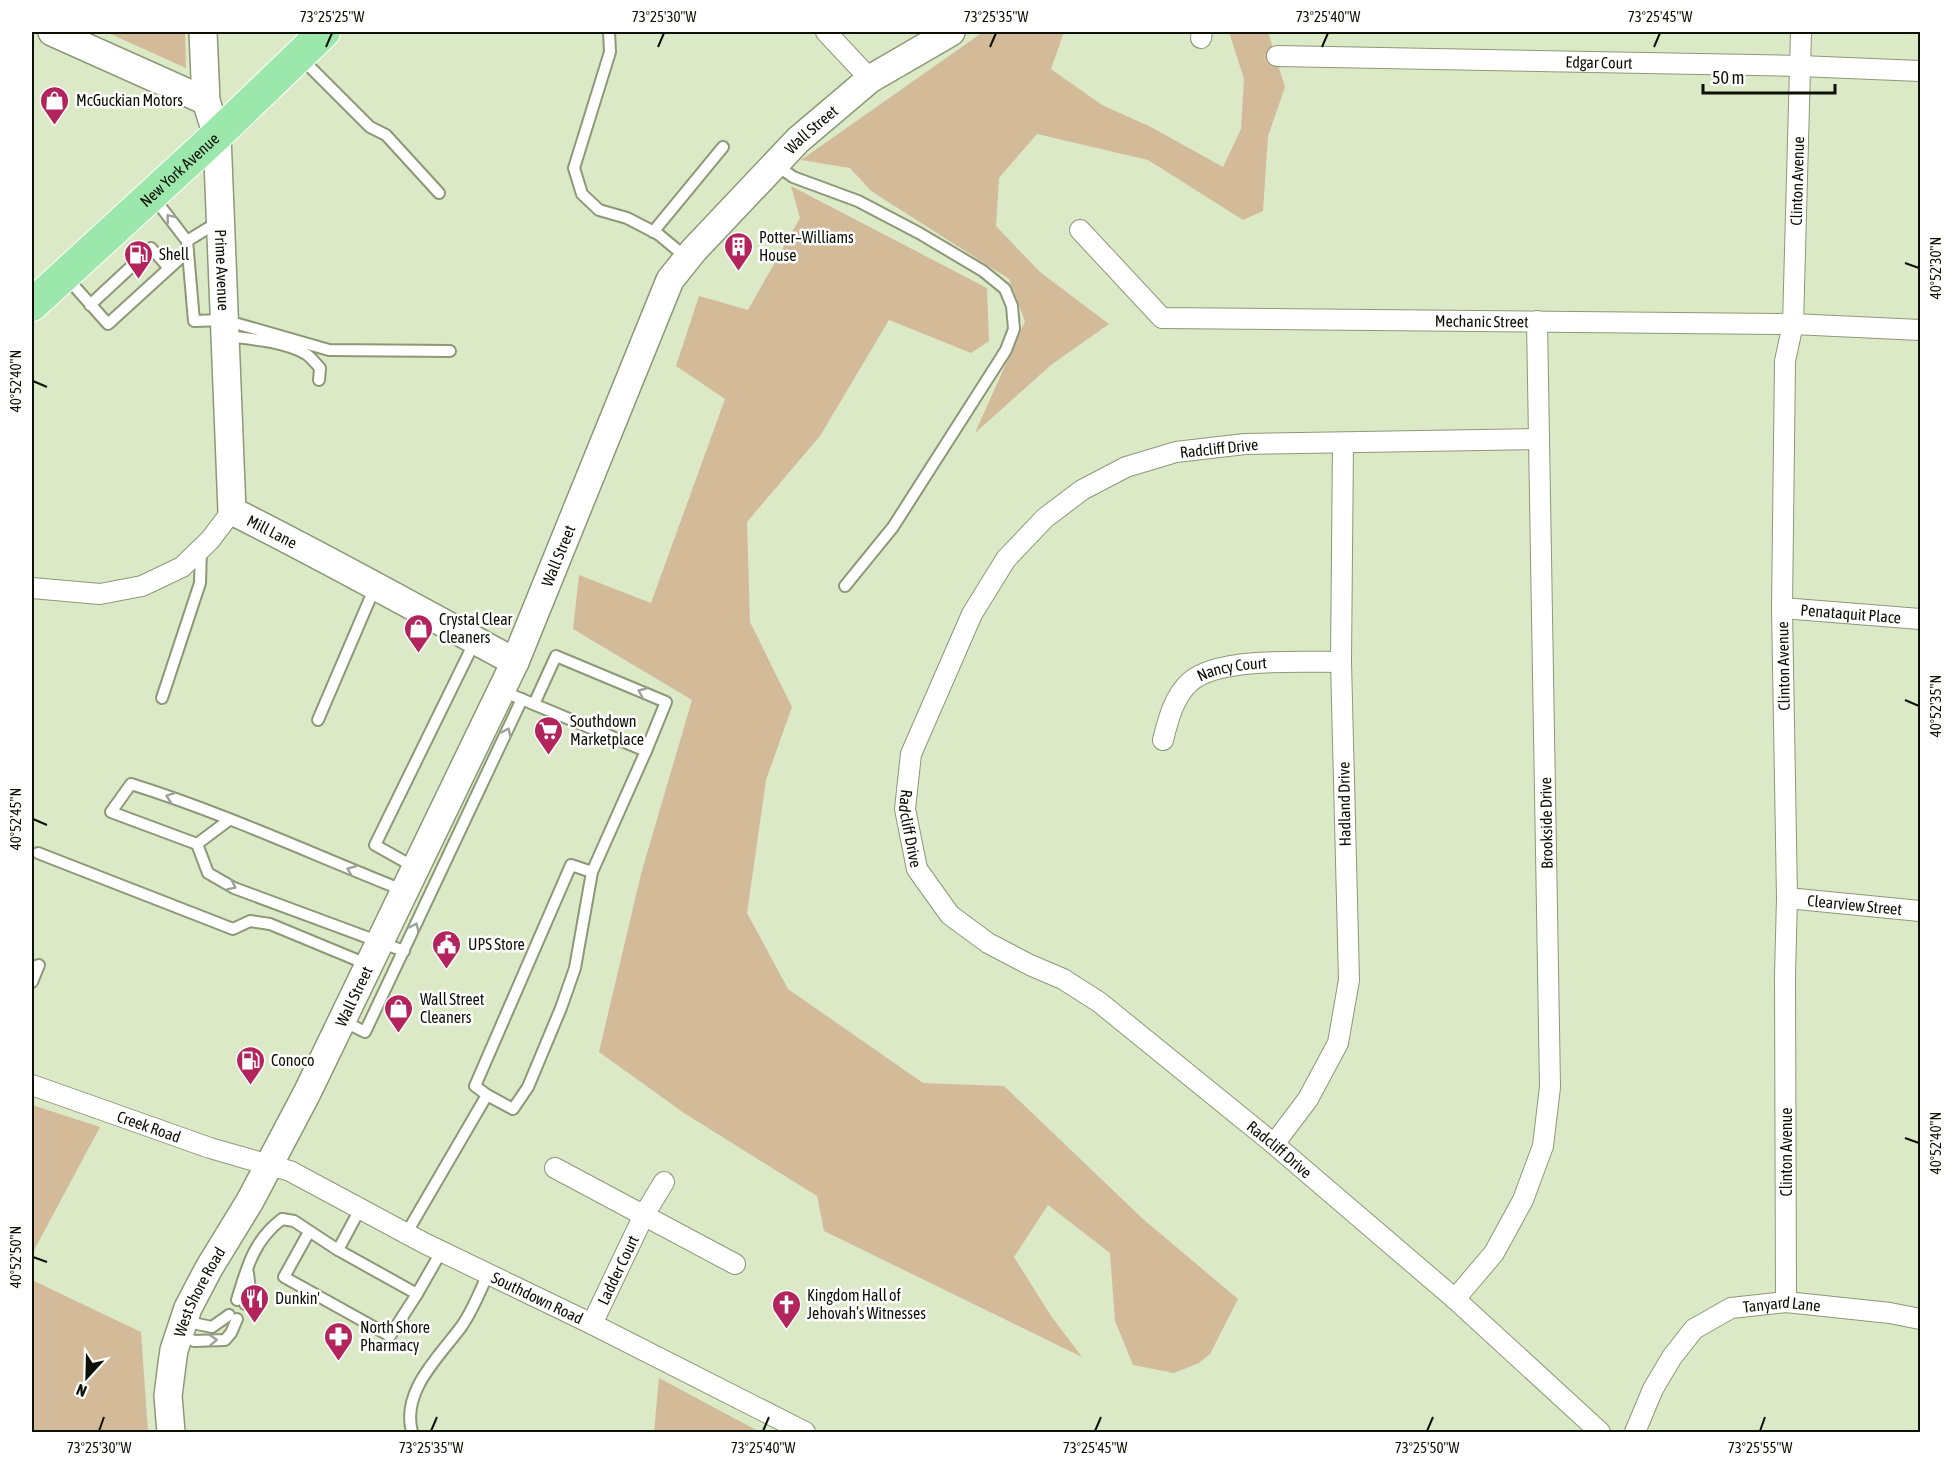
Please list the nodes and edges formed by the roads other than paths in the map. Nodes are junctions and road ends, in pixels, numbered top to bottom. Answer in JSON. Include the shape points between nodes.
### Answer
{"nodes":[{"id":1,"x":52,"y":32,"type":"edge"},
{"id":2,"x":203,"y":32,"type":"edge"},
{"id":3,"x":324,"y":32,"type":"edge"},
{"id":4,"x":609,"y":32,"type":"edge"},
{"id":5,"x":826,"y":32,"type":"edge"},
{"id":6,"x":951,"y":32,"type":"edge"},
{"id":7,"x":1801,"y":32,"type":"edge"},
{"id":8,"x":299,"y":55,"type":"junction"},
{"id":9,"x":1278,"y":56,"type":"dead end"},
{"id":10,"x":1800,"y":66,"type":"junction"},
{"id":11,"x":1920,"y":71,"type":"edge"},
{"id":12,"x":870,"y":79,"type":"junction"},
{"id":13,"x":206,"y":101,"type":"junction"},
{"id":14,"x":217,"y":135,"type":"junction"},
{"id":15,"x":723,"y":147,"type":"dead end"},
{"id":16,"x":775,"y":164,"type":"junction"},
{"id":17,"x":439,"y":193,"type":"dead end"},
{"id":18,"x":151,"y":195,"type":"junction"},
{"id":19,"x":220,"y":221,"type":"junction"},
{"id":20,"x":1080,"y":230,"type":"dead end"},
{"id":21,"x":653,"y":232,"type":"junction"},
{"id":22,"x":188,"y":246,"type":"junction"},
{"id":23,"x":687,"y":258,"type":"junction"},
{"id":24,"x":169,"y":268,"type":"junction"},
{"id":25,"x":64,"y":275,"type":"junction"},
{"id":26,"x":34,"y":299,"type":"edge"},
{"id":27,"x":90,"y":304,"type":"junction"},
{"id":28,"x":1537,"y":321,"type":"junction"},
{"id":29,"x":1793,"y":324,"type":"junction"},
{"id":30,"x":225,"y":328,"type":"junction"},
{"id":31,"x":1920,"y":330,"type":"edge"},
{"id":32,"x":450,"y":351,"type":"dead end"},
{"id":33,"x":319,"y":380,"type":"dead end"},
{"id":34,"x":1539,"y":439,"type":"junction"},
{"id":35,"x":1343,"y":444,"type":"junction"},
{"id":36,"x":232,"y":510,"type":"junction"},
{"id":37,"x":201,"y":549,"type":"junction"},
{"id":38,"x":845,"y":585,"type":"dead end"},
{"id":39,"x":375,"y":587,"type":"junction"},
{"id":40,"x":32,"y":588,"type":"edge"},
{"id":41,"x":1782,"y":608,"type":"junction"},
{"id":42,"x":1920,"y":619,"type":"edge"},
{"id":43,"x":475,"y":641,"type":"junction"},
{"id":44,"x":515,"y":662,"type":"junction"},
{"id":45,"x":1341,"y":662,"type":"junction"},
{"id":46,"x":512,"y":695,"type":"junction"},
{"id":47,"x":162,"y":698,"type":"dead end"},
{"id":48,"x":534,"y":704,"type":"junction"},
{"id":49,"x":318,"y":720,"type":"dead end"},
{"id":50,"x":1163,"y":740,"type":"dead end"},
{"id":51,"x":646,"y":751,"type":"junction"},
{"id":52,"x":229,"y":820,"type":"junction"},
{"id":53,"x":197,"y":844,"type":"junction"},
{"id":54,"x":38,"y":853,"type":"dead end"},
{"id":55,"x":422,"y":870,"type":"junction"},
{"id":56,"x":592,"y":872,"type":"junction"},
{"id":57,"x":1787,"y":898,"type":"junction"},
{"id":58,"x":1920,"y":910,"type":"edge"},
{"id":59,"x":384,"y":953,"type":"junction"},
{"id":60,"x":32,"y":966,"type":"edge"},
{"id":61,"x":32,"y":982,"type":"edge"},
{"id":62,"x":342,"y":1021,"type":"junction"},
{"id":63,"x":32,"y":1085,"type":"edge"},
{"id":64,"x":487,"y":1095,"type":"junction"},
{"id":65,"x":1274,"y":1144,"type":"junction"},
{"id":66,"x":270,"y":1164,"type":"junction"},
{"id":67,"x":555,"y":1168,"type":"dead end"},
{"id":68,"x":664,"y":1182,"type":"dead end"},
{"id":69,"x":360,"y":1209,"type":"junction"},
{"id":70,"x":644,"y":1215,"type":"junction"},
{"id":71,"x":309,"y":1232,"type":"junction"},
{"id":72,"x":406,"y":1234,"type":"junction"},
{"id":73,"x":338,"y":1250,"type":"junction"},
{"id":74,"x":441,"y":1252,"type":"junction"},
{"id":75,"x":735,"y":1264,"type":"dead end"},
{"id":76,"x":488,"y":1274,"type":"junction"},
{"id":77,"x":417,"y":1294,"type":"junction"},
{"id":78,"x":1455,"y":1299,"type":"junction"},
{"id":79,"x":241,"y":1302,"type":"dead end"},
{"id":80,"x":1786,"y":1302,"type":"junction"},
{"id":81,"x":1920,"y":1319,"type":"edge"},
{"id":82,"x":592,"y":1324,"type":"junction"},
{"id":83,"x":181,"y":1327,"type":"junction"},
{"id":84,"x":171,"y":1432,"type":"edge"},
{"id":85,"x":412,"y":1432,"type":"edge"},
{"id":86,"x":805,"y":1432,"type":"edge"},
{"id":87,"x":1600,"y":1432,"type":"edge"},
{"id":88,"x":1635,"y":1432,"type":"edge"}],
"edges":[{"from":1,"to":13,"type":"street"},
{"from":2,"to":13,"type":"street","name":"Prime Avenue"},
{"from":3,"to":8,"type":"main road","name":"New York Avenue"},
{"from":4,"to":21,"type":"lane","via":[[610,52],[574,168],[582,194],[599,210],[627,218]]},
{"from":5,"to":12,"type":"street"},
{"from":6,"to":12,"type":"street","name":"Wall Street"},
{"from":7,"to":10,"type":"street","name":"Clinton Avenue"},
{"from":8,"to":14,"type":"main road","name":"New York Avenue"},
{"from":8,"to":17,"type":"lane","via":[[370,127],[386,135]]},
{"from":9,"to":10,"type":"street","name":"Edgar Court"},
{"from":10,"to":11,"type":"street","name":"Edgar Court"},
{"from":10,"to":29,"type":"street","name":"Clinton Avenue"},
{"from":12,"to":16,"type":"street","name":"Wall Street"},
{"from":13,"to":14,"type":"street","name":"Prime Avenue"},
{"from":14,"to":18,"type":"main road","name":"New York Avenue"},
{"from":14,"to":19,"type":"street","name":"Prime Avenue"},
{"from":15,"to":21,"type":"lane"},
{"from":16,"to":23,"type":"street","name":"Wall Street"},
{"from":16,"to":38,"type":"lane","via":[[793,177],[858,201],[958,256],[1005,289],[1012,306],[1014,329],[1006,350],[893,526]]},
{"from":22,"to":18,"type":"lane","one_way":true},
{"from":18,"to":25,"type":"main road","name":"New York Avenue"},
{"from":19,"to":22,"type":"lane"},
{"from":19,"to":30,"type":"street","name":"Prime Avenue"},
{"from":20,"to":28,"type":"street","name":"Mechanic Street","via":[[1161,318]]},
{"from":21,"to":23,"type":"lane"},
{"from":22,"to":24,"type":"lane"},
{"from":22,"to":30,"type":"lane","via":[[194,321]]},
{"from":23,"to":44,"type":"street","name":"Wall Street","via":[[670,280]]},
{"from":24,"to":27,"type":"lane","via":[[151,248]]},
{"from":24,"to":27,"type":"lane","via":[[134,295],[108,324]]},
{"from":25,"to":26,"type":"main road","name":"New York Avenue"},
{"from":25,"to":27,"type":"lane"},
{"from":28,"to":29,"type":"street","name":"Mechanic Street"},
{"from":28,"to":34,"type":"street","name":"Brookside Drive"},
{"from":29,"to":31,"type":"street","name":"Mechanic Street"},
{"from":29,"to":41,"type":"street","name":"Clinton Avenue","via":[[1785,361]]},
{"from":30,"to":32,"type":"lane","via":[[330,350]]},
{"from":30,"to":33,"type":"lane","via":[[306,355],[320,368]]},
{"from":30,"to":36,"type":"street","name":"Prime Avenue"},
{"from":34,"to":35,"type":"street","name":"Radcliff Drive"},
{"from":34,"to":78,"type":"street","name":"Brookside Drive","via":[[1550,1087],[1543,1146],[1523,1200],[1494,1253]]},
{"from":35,"to":45,"type":"street","name":"Hadland Drive"},
{"from":35,"to":65,"type":"street","name":"Radcliff Drive","via":[[1245,444],[1176,452],[1126,467],[1082,490],[1045,518],[1006,559],[972,614],[911,754],[905,809],[917,869],[950,915],[988,943],[1030,966],[1063,978],[1099,1002]]},
{"from":36,"to":37,"type":"street","name":"Mill Lane"},
{"from":36,"to":39,"type":"street","name":"Mill Lane"},
{"from":37,"to":40,"type":"street","name":"Mill Lane","via":[[182,567],[142,586],[100,594]]},
{"from":37,"to":47,"type":"lane","via":[[200,584]]},
{"from":39,"to":43,"type":"street","name":"Mill Lane"},
{"from":39,"to":49,"type":"lane"},
{"from":41,"to":42,"type":"street","name":"Penataquit Place"},
{"from":41,"to":57,"type":"street","name":"Clinton Avenue"},
{"from":43,"to":44,"type":"street","name":"Mill Lane"},
{"from":43,"to":55,"type":"lane","via":[[375,845]]},
{"from":44,"to":46,"type":"street","name":"Wall Street"},
{"from":45,"to":50,"type":"street","name":"Nancy Court","via":[[1244,665],[1203,673],[1189,682],[1178,698]]},
{"from":45,"to":65,"type":"street","name":"Hadland Drive","via":[[1349,980],[1338,1043],[1308,1099]]},
{"from":46,"to":48,"type":"lane"},
{"from":46,"to":55,"type":"street","name":"Wall Street"},
{"from":48,"to":51,"type":"lane"},
{"from":51,"to":48,"type":"lane","one_way":true,"via":[[666,702],[556,656]]},
{"from":51,"to":56,"type":"lane"},
{"from":52,"to":53,"type":"lane"},
{"from":52,"to":53,"type":"lane","one_way":true,"via":[[130,784],[111,812]]},
{"from":55,"to":52,"type":"lane","one_way":true},
{"from":53,"to":59,"type":"lane","one_way":true,"via":[[208,873]]},
{"from":54,"to":59,"type":"lane","via":[[233,928],[250,921],[270,924]]},
{"from":55,"to":59,"type":"street","name":"Wall Street"},
{"from":59,"to":55,"type":"lane","one_way":true},
{"from":56,"to":64,"type":"lane","via":[[571,865],[475,1086]]},
{"from":56,"to":64,"type":"lane","via":[[575,968],[528,1087],[513,1109]]},
{"from":57,"to":58,"type":"street","name":"Clearview Street"},
{"from":57,"to":80,"type":"street","name":"Clinton Avenue"},
{"from":59,"to":62,"type":"street","name":"Wall Street"},
{"from":59,"to":62,"type":"lane","via":[[365,1032]]},
{"from":60,"to":61,"type":"lane","via":[[39,965]]},
{"from":62,"to":66,"type":"street","name":"Wall Street"},
{"from":63,"to":66,"type":"street","name":"Creek Road","via":[[210,1148]]},
{"from":64,"to":72,"type":"lane"},
{"from":65,"to":78,"type":"street","name":"Radcliff Drive"},
{"from":66,"to":69,"type":"street","name":"Southdown Road"},
{"from":66,"to":83,"type":"street","name":"West Shore Road","via":[[205,1275]]},
{"from":67,"to":70,"type":"street","name":"Ladder Court"},
{"from":68,"to":70,"type":"street","name":"Ladder Court"},
{"from":69,"to":72,"type":"street","name":"Southdown Road"},
{"from":69,"to":73,"type":"lane"},
{"from":70,"to":75,"type":"street","name":"Ladder Court"},
{"from":70,"to":82,"type":"street","name":"Ladder Court"},
{"from":71,"to":73,"type":"lane"},
{"from":71,"to":77,"type":"lane","via":[[284,1277],[390,1336]]},
{"from":71,"to":79,"type":"lane","via":[[294,1221],[282,1219],[267,1230],[247,1267]]},
{"from":72,"to":74,"type":"street","name":"Southdown Road"},
{"from":73,"to":77,"type":"lane"},
{"from":74,"to":76,"type":"street","name":"Southdown Road"},
{"from":74,"to":77,"type":"lane"},
{"from":76,"to":82,"type":"street","name":"Southdown Road"},
{"from":76,"to":85,"type":"lane","via":[[462,1326],[417,1388]]},
{"from":78,"to":87,"type":"street","name":"Radcliff Drive"},
{"from":80,"to":81,"type":"street","name":"Tanyard Lane"},
{"from":80,"to":88,"type":"street","name":"Tanyard Lane","via":[[1731,1308],[1694,1329],[1653,1389]]},
{"from":82,"to":86,"type":"street","name":"Southdown Road"},
{"from":83,"to":83,"type":"lane","one_way":true,"via":[[194,1341],[225,1340],[231,1333],[233,1317],[212,1327]]},
{"from":83,"to":84,"type":"street","name":"West Shore Road","via":[[168,1396]]}]}
